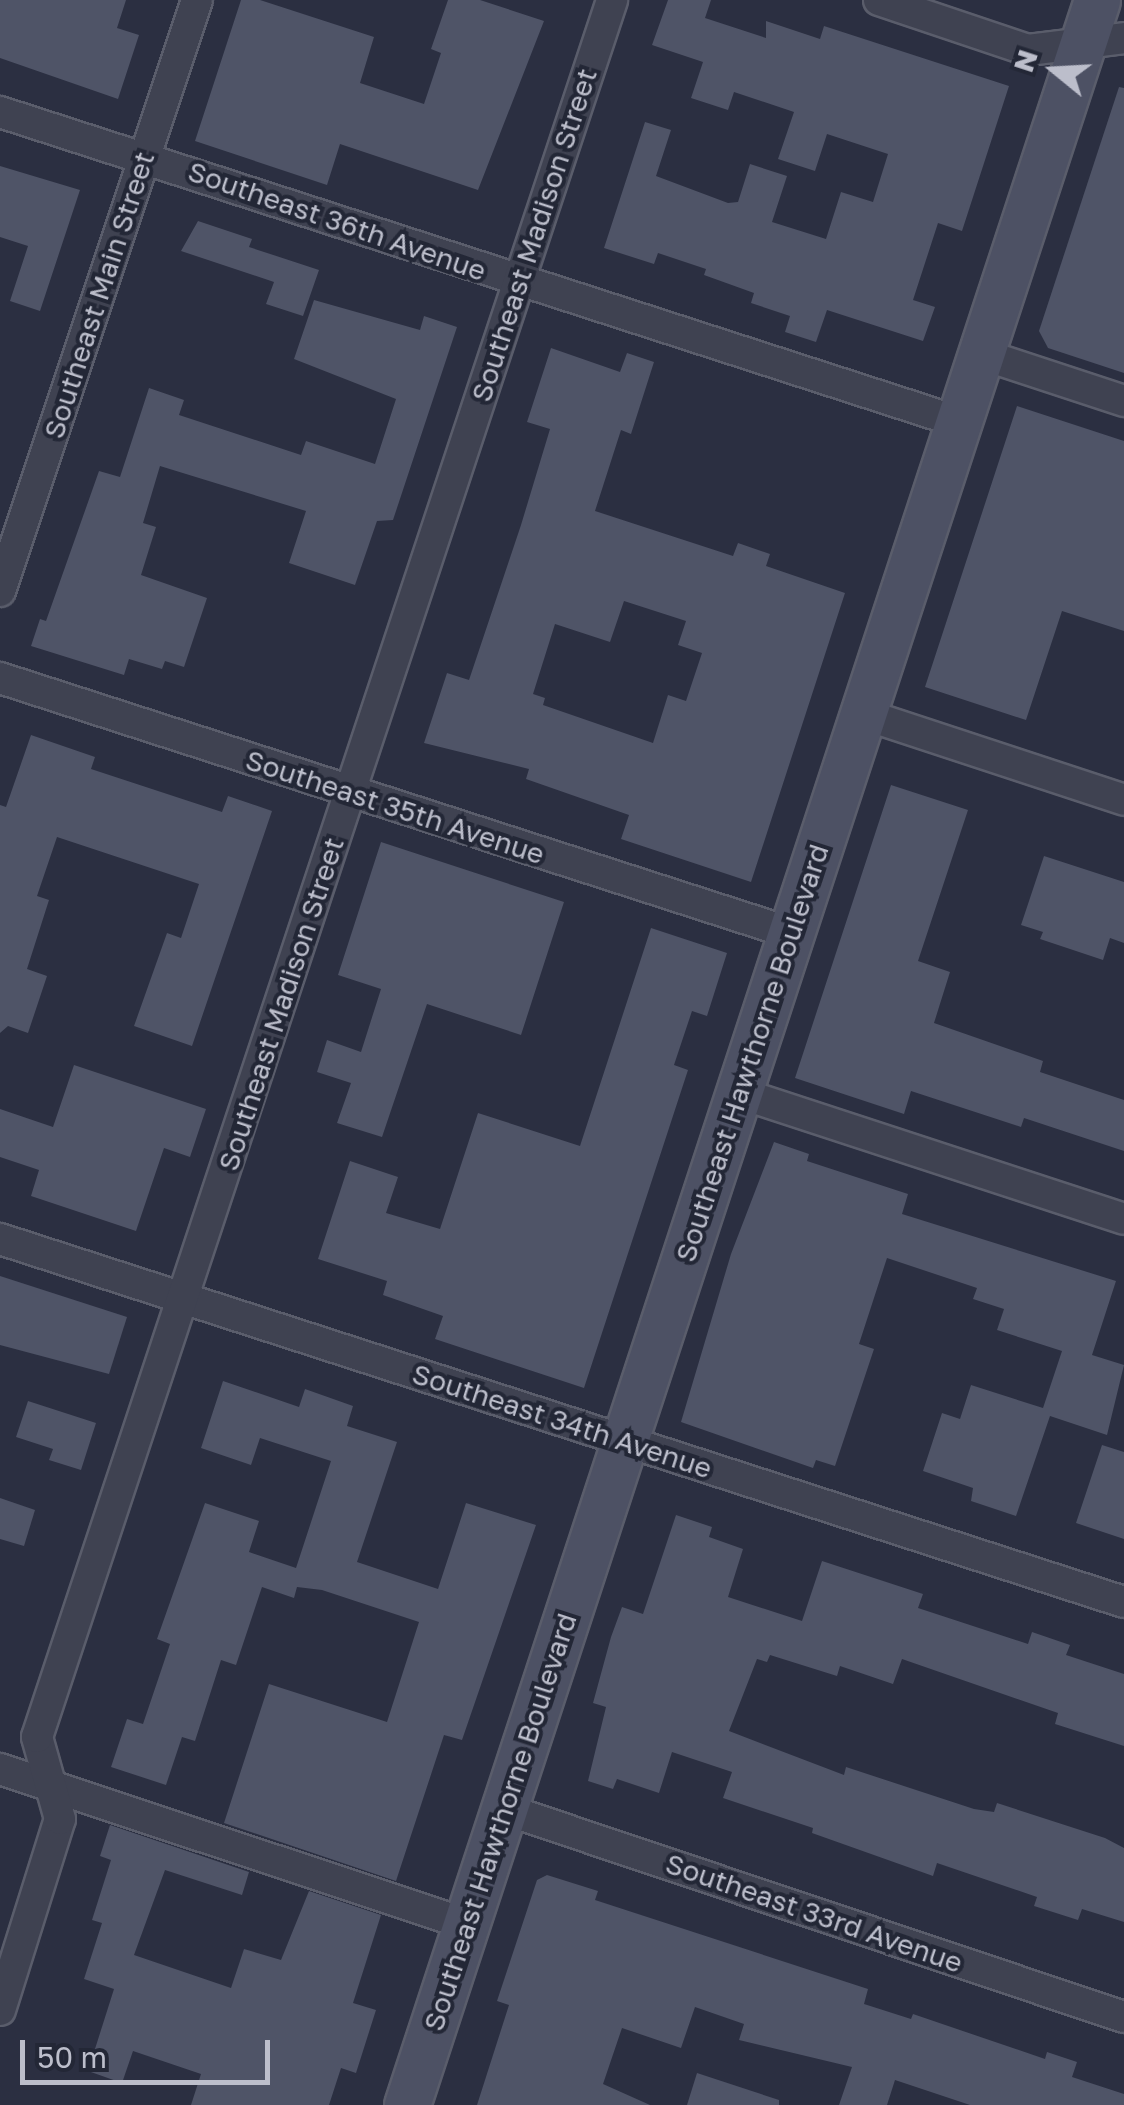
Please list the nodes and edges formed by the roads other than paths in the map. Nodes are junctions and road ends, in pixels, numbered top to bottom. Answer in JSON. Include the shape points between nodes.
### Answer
{"nodes":[{"id":1,"x":197,"y":0,"type":"edge"},
{"id":2,"x":612,"y":0,"type":"edge"},
{"id":3,"x":879,"y":0,"type":"edge"},
{"id":4,"x":1101,"y":27,"type":"edge"},
{"id":5,"x":0,"y":112,"type":"edge"},
{"id":6,"x":145,"y":158,"type":"junction"},
{"id":7,"x":519,"y":282,"type":"junction"},
{"id":8,"x":981,"y":354,"type":"junction"},
{"id":9,"x":1124,"y":401,"type":"edge"},
{"id":10,"x":959,"y":422,"type":"junction"},
{"id":11,"x":0,"y":591,"type":"edge"},
{"id":12,"x":0,"y":678,"type":"edge"},
{"id":13,"x":864,"y":714,"type":"junction"},
{"id":14,"x":350,"y":794,"type":"junction"},
{"id":15,"x":1124,"y":800,"type":"edge"},
{"id":16,"x":791,"y":933,"type":"junction"},
{"id":17,"x":738,"y":1093,"type":"junction"},
{"id":18,"x":1124,"y":1219,"type":"edge"},
{"id":19,"x":0,"y":1239,"type":"edge"},
{"id":20,"x":183,"y":1299,"type":"junction"},
{"id":21,"x":624,"y":1441,"type":"junction"},
{"id":22,"x":1124,"y":1602,"type":"edge"},
{"id":23,"x":0,"y":1769,"type":"edge"},
{"id":24,"x":50,"y":1786,"type":"junction"},
{"id":25,"x":504,"y":1810,"type":"junction"},
{"id":26,"x":467,"y":1924,"type":"junction"},
{"id":27,"x":0,"y":2010,"type":"edge"},
{"id":28,"x":1124,"y":2017,"type":"edge"},
{"id":29,"x":407,"y":2105,"type":"edge"}],
"edges":[{"from":1,"to":6,"type":"street","name":"Southeast Main Street"},
{"from":2,"to":7,"type":"street","name":"Southeast Madison Street"},
{"from":3,"to":4,"type":"street","via":[[1028,50]]},
{"from":4,"to":8,"type":"main road","name":"Southeast Hawthorne Boulevard"},
{"from":5,"to":6,"type":"street","name":"Southeast 36th Avenue"},
{"from":6,"to":7,"type":"street","name":"Southeast 36th Avenue"},
{"from":6,"to":11,"type":"street","name":"Southeast Main Street"},
{"from":7,"to":10,"type":"street","name":"Southeast 36th Avenue"},
{"from":7,"to":14,"type":"street","name":"Southeast Madison Street"},
{"from":8,"to":9,"type":"street"},
{"from":8,"to":10,"type":"main road","name":"Southeast Hawthorne Boulevard"},
{"from":10,"to":13,"type":"main road","name":"Southeast Hawthorne Boulevard"},
{"from":12,"to":14,"type":"street","name":"Southeast 35th Avenue"},
{"from":13,"to":15,"type":"street"},
{"from":13,"to":16,"type":"main road","name":"Southeast Hawthorne Boulevard"},
{"from":14,"to":16,"type":"street","name":"Southeast 35th Avenue"},
{"from":14,"to":20,"type":"street","name":"Southeast Madison Street"},
{"from":16,"to":17,"type":"main road","name":"Southeast Hawthorne Boulevard"},
{"from":17,"to":18,"type":"street"},
{"from":17,"to":21,"type":"main road","name":"Southeast Hawthorne Boulevard"},
{"from":19,"to":20,"type":"street","name":"Southeast 34th Avenue"},
{"from":20,"to":21,"type":"street","name":"Southeast 34th Avenue"},
{"from":20,"to":24,"type":"street","name":"Southeast Madison Street","via":[[37,1738]]},
{"from":21,"to":22,"type":"street","name":"Southeast 34th Avenue"},
{"from":21,"to":25,"type":"main road","name":"Southeast Hawthorne Boulevard"},
{"from":23,"to":24,"type":"street"},
{"from":24,"to":26,"type":"street"},
{"from":24,"to":27,"type":"street","name":"Southeast Madison Street","via":[[58,1832]]},
{"from":25,"to":26,"type":"main road","name":"Southeast Hawthorne Boulevard"},
{"from":25,"to":28,"type":"street","name":"Southeast 33rd Avenue"},
{"from":26,"to":29,"type":"main road","name":"Southeast Hawthorne Boulevard"}]}
